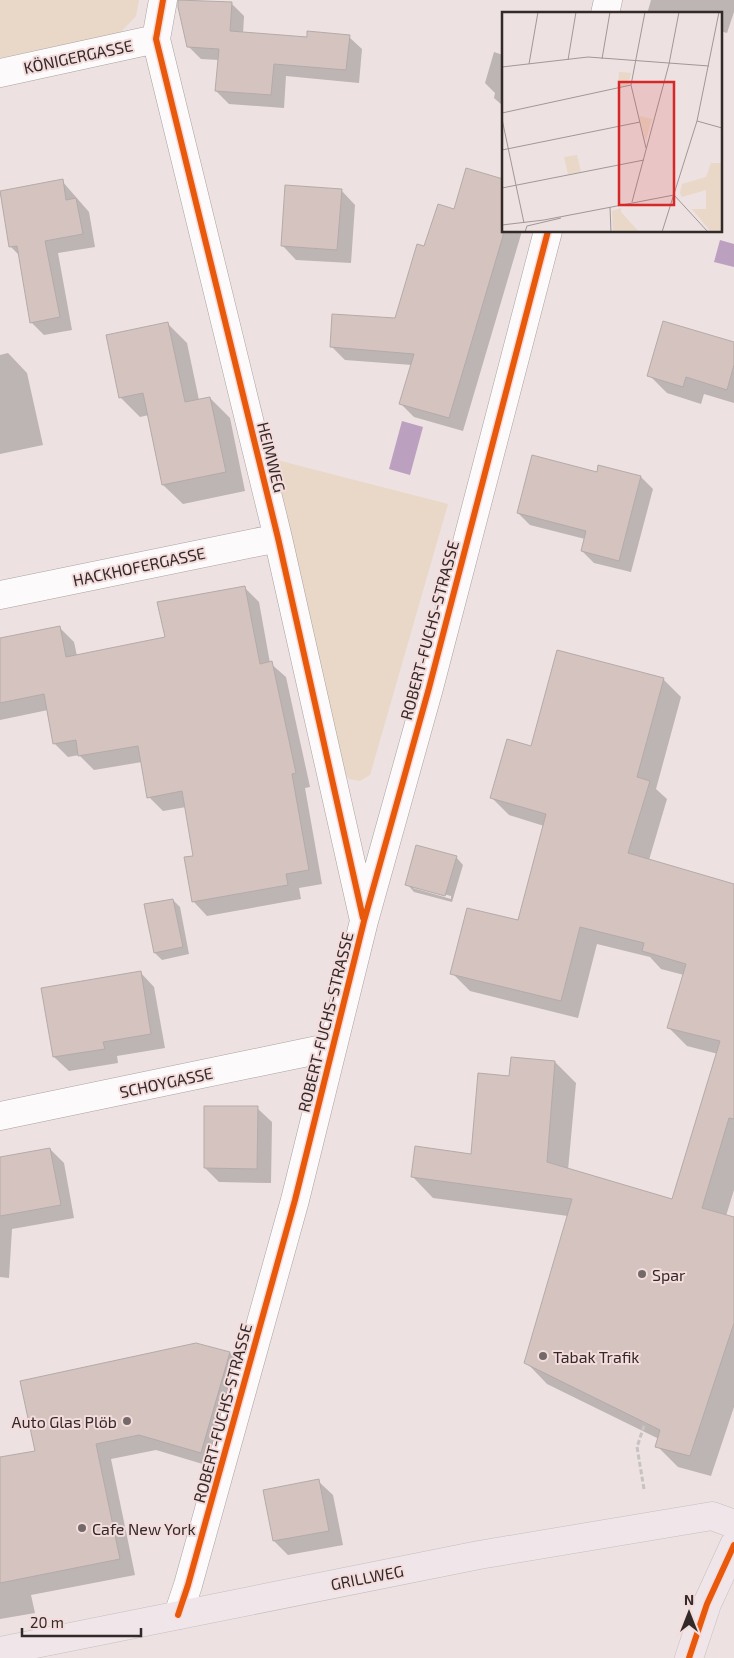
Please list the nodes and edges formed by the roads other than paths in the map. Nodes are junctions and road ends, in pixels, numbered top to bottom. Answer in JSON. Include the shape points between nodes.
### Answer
{"nodes":[{"id":1,"x":163,"y":0,"type":"edge"},
{"id":2,"x":156,"y":39,"type":"junction"},
{"id":3,"x":0,"y":73,"type":"edge"},
{"id":4,"x":548,"y":232,"type":"edge"},
{"id":5,"x":278,"y":538,"type":"junction"},
{"id":6,"x":0,"y":595,"type":"edge"},
{"id":7,"x":364,"y":921,"type":"junction"},
{"id":8,"x":332,"y":1047,"type":"junction"},
{"id":9,"x":0,"y":1116,"type":"edge"},
{"id":10,"x":734,"y":1524,"type":"edge"},
{"id":11,"x":734,"y":1545,"type":"edge"},
{"id":12,"x":178,"y":1615,"type":"junction"},
{"id":13,"x":0,"y":1652,"type":"edge"},
{"id":14,"x":689,"y":1658,"type":"edge"}],
"edges":[{"from":1,"to":2,"type":"street","name":"HEIMWEG"},
{"from":2,"to":3,"type":"street","name":"KÖNIGERGASSE"},
{"from":2,"to":5,"type":"street","name":"HEIMWEG"},
{"from":4,"to":7,"type":"street","name":"ROBERT-FUCHS-STRASSE","via":[[429,688]]},
{"from":5,"to":6,"type":"street","name":"HACKHOFERGASSE"},
{"from":5,"to":7,"type":"street","name":"HEIMWEG"},
{"from":7,"to":8,"type":"street","name":"ROBERT-FUCHS-STRASSE"},
{"from":8,"to":9,"type":"street","name":"SCHOYGASSE"},
{"from":8,"to":12,"type":"street","name":"ROBERT-FUCHS-STRASSE","via":[[290,1218]]},
{"from":10,"to":12,"type":"main road","name":"GRILLWEG","via":[[712,1516],[479,1555]]},
{"from":11,"to":14,"type":"main road","via":[[707,1604]]},
{"from":12,"to":13,"type":"main road","name":"GRILLWEG"}]}
